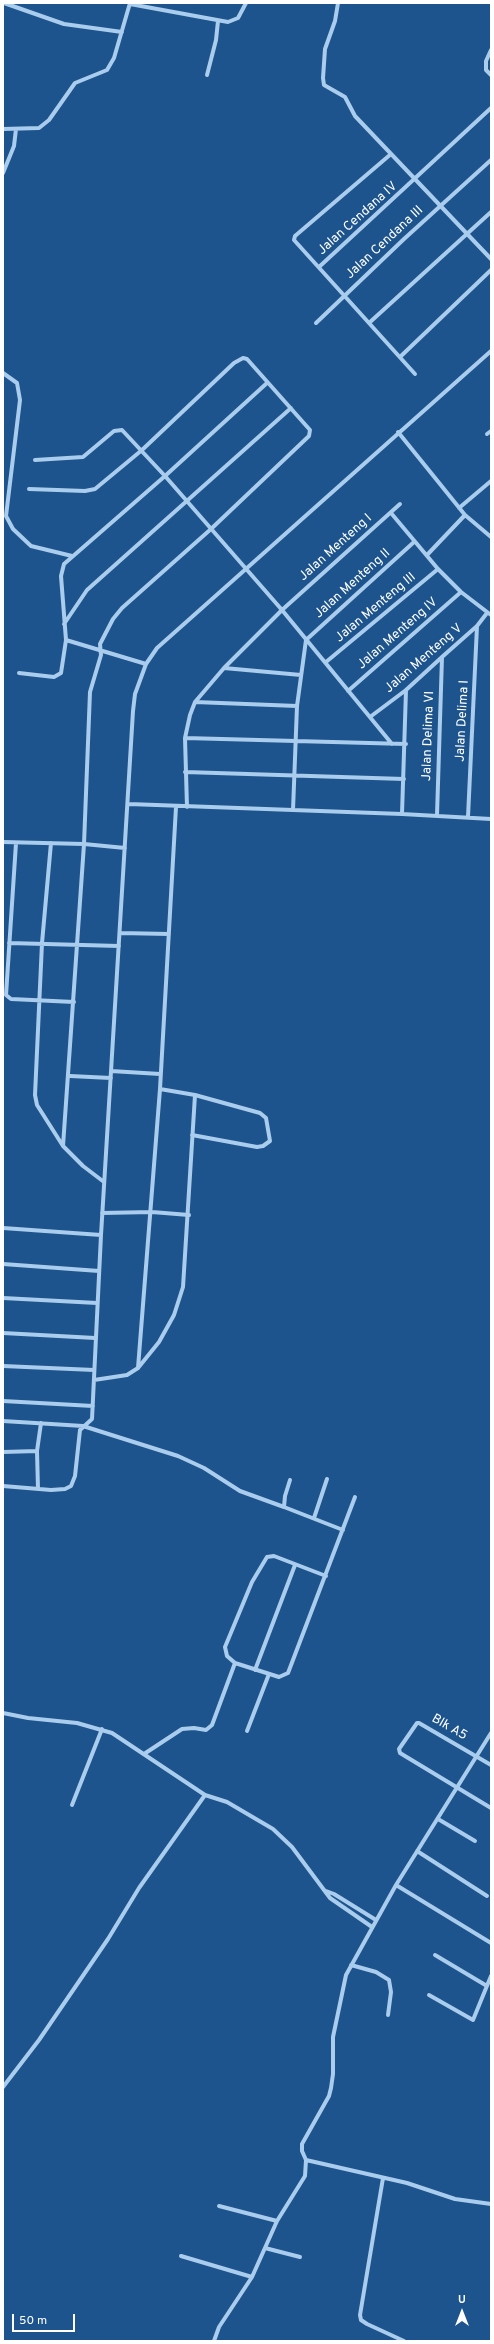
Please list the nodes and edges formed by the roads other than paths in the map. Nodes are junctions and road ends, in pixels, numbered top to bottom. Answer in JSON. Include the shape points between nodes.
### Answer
{"nodes":[{"id":1,"x":4,"y":3,"type":"edge"},
{"id":2,"x":246,"y":3,"type":"edge"},
{"id":3,"x":338,"y":3,"type":"edge"},
{"id":4,"x":130,"y":4,"type":"edge"},
{"id":5,"x":218,"y":21,"type":"junction"},
{"id":6,"x":122,"y":32,"type":"junction"},
{"id":7,"x":491,"y":50,"type":"edge"},
{"id":8,"x":207,"y":75,"type":"dead end"},
{"id":9,"x":491,"y":76,"type":"edge"},
{"id":10,"x":491,"y":108,"type":"edge"},
{"id":11,"x":3,"y":129,"type":"edge"},
{"id":12,"x":16,"y":129,"type":"junction"},
{"id":13,"x":391,"y":154,"type":"junction"},
{"id":14,"x":491,"y":160,"type":"edge"},
{"id":15,"x":3,"y":173,"type":"edge"},
{"id":16,"x":416,"y":180,"type":"junction"},
{"id":17,"x":440,"y":206,"type":"junction"},
{"id":18,"x":491,"y":212,"type":"edge"},
{"id":19,"x":467,"y":234,"type":"junction"},
{"id":20,"x":491,"y":259,"type":"edge"},
{"id":21,"x":319,"y":267,"type":"junction"},
{"id":22,"x":491,"y":270,"type":"edge"},
{"id":23,"x":344,"y":295,"type":"junction"},
{"id":24,"x":369,"y":322,"type":"junction"},
{"id":25,"x":316,"y":323,"type":"dead end"},
{"id":26,"x":491,"y":351,"type":"edge"},
{"id":27,"x":400,"y":357,"type":"junction"},
{"id":28,"x":3,"y":373,"type":"edge"},
{"id":29,"x":415,"y":374,"type":"dead end"},
{"id":30,"x":267,"y":382,"type":"junction"},
{"id":31,"x":291,"y":408,"type":"junction"},
{"id":32,"x":491,"y":431,"type":"edge"},
{"id":33,"x":398,"y":432,"type":"junction"},
{"id":34,"x":487,"y":434,"type":"dead end"},
{"id":35,"x":142,"y":450,"type":"junction"},
{"id":36,"x":35,"y":460,"type":"dead end"},
{"id":37,"x":166,"y":476,"type":"junction"},
{"id":38,"x":491,"y":481,"type":"edge"},
{"id":39,"x":29,"y":489,"type":"dead end"},
{"id":40,"x":187,"y":500,"type":"junction"},
{"id":41,"x":400,"y":504,"type":"dead end"},
{"id":42,"x":459,"y":508,"type":"junction"},
{"id":43,"x":390,"y":513,"type":"junction"},
{"id":44,"x":465,"y":515,"type":"junction"},
{"id":45,"x":3,"y":522,"type":"edge"},
{"id":46,"x":8,"y":522,"type":"junction"},
{"id":47,"x":212,"y":529,"type":"junction"},
{"id":48,"x":491,"y":537,"type":"edge"},
{"id":49,"x":414,"y":542,"type":"junction"},
{"id":50,"x":72,"y":556,"type":"junction"},
{"id":51,"x":427,"y":556,"type":"junction"},
{"id":52,"x":246,"y":568,"type":"junction"},
{"id":53,"x":438,"y":569,"type":"junction"},
{"id":54,"x":461,"y":592,"type":"junction"},
{"id":55,"x":284,"y":609,"type":"junction"},
{"id":56,"x":489,"y":614,"type":"edge"},
{"id":57,"x":64,"y":624,"type":"junction"},
{"id":58,"x":477,"y":626,"type":"junction"},
{"id":59,"x":66,"y":640,"type":"junction"},
{"id":60,"x":306,"y":640,"type":"junction"},
{"id":61,"x":101,"y":651,"type":"junction"},
{"id":62,"x":442,"y":657,"type":"junction"},
{"id":63,"x":326,"y":662,"type":"junction"},
{"id":64,"x":146,"y":664,"type":"junction"},
{"id":65,"x":224,"y":668,"type":"junction"},
{"id":66,"x":19,"y":672,"type":"dead end"},
{"id":67,"x":301,"y":675,"type":"junction"},
{"id":68,"x":406,"y":690,"type":"junction"},
{"id":69,"x":348,"y":691,"type":"junction"},
{"id":70,"x":196,"y":702,"type":"junction"},
{"id":71,"x":297,"y":706,"type":"junction"},
{"id":72,"x":370,"y":716,"type":"junction"},
{"id":73,"x":185,"y":738,"type":"junction"},
{"id":74,"x":296,"y":742,"type":"junction"},
{"id":75,"x":392,"y":744,"type":"junction"},
{"id":76,"x":406,"y":744,"type":"junction"},
{"id":77,"x":185,"y":772,"type":"junction"},
{"id":78,"x":296,"y":777,"type":"junction"},
{"id":79,"x":404,"y":780,"type":"junction"},
{"id":80,"x":129,"y":804,"type":"junction"},
{"id":81,"x":176,"y":807,"type":"junction"},
{"id":82,"x":187,"y":807,"type":"junction"},
{"id":83,"x":293,"y":810,"type":"junction"},
{"id":84,"x":402,"y":814,"type":"junction"},
{"id":85,"x":436,"y":816,"type":"junction"},
{"id":86,"x":468,"y":817,"type":"junction"},
{"id":87,"x":491,"y":819,"type":"edge"},
{"id":88,"x":3,"y":842,"type":"edge"},
{"id":89,"x":16,"y":843,"type":"junction"},
{"id":90,"x":50,"y":843,"type":"junction"},
{"id":91,"x":84,"y":844,"type":"junction"},
{"id":92,"x":125,"y":848,"type":"junction"},
{"id":93,"x":120,"y":933,"type":"junction"},
{"id":94,"x":169,"y":934,"type":"junction"},
{"id":95,"x":9,"y":943,"type":"junction"},
{"id":96,"x":42,"y":943,"type":"junction"},
{"id":97,"x":77,"y":944,"type":"junction"},
{"id":98,"x":119,"y":946,"type":"junction"},
{"id":99,"x":40,"y":1000,"type":"junction"},
{"id":100,"x":74,"y":1002,"type":"junction"},
{"id":101,"x":111,"y":1071,"type":"junction"},
{"id":102,"x":160,"y":1074,"type":"junction"},
{"id":103,"x":70,"y":1076,"type":"junction"},
{"id":104,"x":110,"y":1078,"type":"junction"},
{"id":105,"x":160,"y":1090,"type":"junction"},
{"id":106,"x":195,"y":1095,"type":"junction"},
{"id":107,"x":192,"y":1135,"type":"junction"},
{"id":108,"x":63,"y":1146,"type":"junction"},
{"id":109,"x":104,"y":1182,"type":"junction"},
{"id":110,"x":152,"y":1212,"type":"junction"},
{"id":111,"x":102,"y":1213,"type":"junction"},
{"id":112,"x":189,"y":1215,"type":"junction"},
{"id":113,"x":3,"y":1228,"type":"edge"},
{"id":114,"x":101,"y":1235,"type":"junction"},
{"id":115,"x":3,"y":1264,"type":"edge"},
{"id":116,"x":99,"y":1271,"type":"junction"},
{"id":117,"x":3,"y":1298,"type":"edge"},
{"id":118,"x":97,"y":1303,"type":"junction"},
{"id":119,"x":3,"y":1333,"type":"edge"},
{"id":120,"x":95,"y":1338,"type":"junction"},
{"id":121,"x":3,"y":1366,"type":"edge"},
{"id":122,"x":138,"y":1368,"type":"junction"},
{"id":123,"x":94,"y":1370,"type":"junction"},
{"id":124,"x":94,"y":1380,"type":"junction"},
{"id":125,"x":3,"y":1401,"type":"edge"},
{"id":126,"x":93,"y":1406,"type":"junction"},
{"id":127,"x":3,"y":1421,"type":"edge"},
{"id":128,"x":41,"y":1423,"type":"junction"},
{"id":129,"x":83,"y":1426,"type":"junction"},
{"id":130,"x":37,"y":1451,"type":"junction"},
{"id":131,"x":3,"y":1452,"type":"edge"},
{"id":132,"x":327,"y":1479,"type":"dead end"},
{"id":133,"x":290,"y":1480,"type":"dead end"},
{"id":134,"x":3,"y":1486,"type":"edge"},
{"id":135,"x":38,"y":1489,"type":"junction"},
{"id":136,"x":355,"y":1497,"type":"dead end"},
{"id":137,"x":284,"y":1507,"type":"junction"},
{"id":138,"x":314,"y":1518,"type":"junction"},
{"id":139,"x":343,"y":1530,"type":"junction"},
{"id":140,"x":295,"y":1565,"type":"junction"},
{"id":141,"x":326,"y":1576,"type":"junction"},
{"id":142,"x":235,"y":1663,"type":"junction"},
{"id":143,"x":255,"y":1670,"type":"junction"},
{"id":144,"x":269,"y":1674,"type":"junction"},
{"id":145,"x":3,"y":1713,"type":"edge"},
{"id":146,"x":102,"y":1729,"type":"junction"},
{"id":147,"x":247,"y":1731,"type":"dead end"},
{"id":148,"x":491,"y":1733,"type":"edge"},
{"id":149,"x":144,"y":1754,"type":"junction"},
{"id":150,"x":477,"y":1756,"type":"junction"},
{"id":151,"x":491,"y":1765,"type":"edge"},
{"id":152,"x":458,"y":1787,"type":"junction"},
{"id":153,"x":205,"y":1795,"type":"junction"},
{"id":154,"x":72,"y":1805,"type":"dead end"},
{"id":155,"x":491,"y":1808,"type":"edge"},
{"id":156,"x":438,"y":1820,"type":"junction"},
{"id":157,"x":475,"y":1842,"type":"dead end"},
{"id":158,"x":417,"y":1851,"type":"junction"},
{"id":159,"x":396,"y":1885,"type":"junction"},
{"id":160,"x":326,"y":1891,"type":"junction"},
{"id":161,"x":487,"y":1896,"type":"dead end"},
{"id":162,"x":376,"y":1920,"type":"junction"},
{"id":163,"x":372,"y":1927,"type":"junction"},
{"id":164,"x":491,"y":1943,"type":"edge"},
{"id":165,"x":435,"y":1955,"type":"dead end"},
{"id":166,"x":351,"y":1965,"type":"junction"},
{"id":167,"x":491,"y":1976,"type":"edge"},
{"id":168,"x":487,"y":1986,"type":"junction"},
{"id":169,"x":428,"y":1995,"type":"dead end"},
{"id":170,"x":388,"y":2015,"type":"dead end"},
{"id":171,"x":3,"y":2087,"type":"edge"},
{"id":172,"x":306,"y":2160,"type":"junction"},
{"id":173,"x":383,"y":2178,"type":"junction"},
{"id":174,"x":491,"y":2204,"type":"edge"},
{"id":175,"x":219,"y":2206,"type":"dead end"},
{"id":176,"x":277,"y":2221,"type":"junction"},
{"id":177,"x":265,"y":2248,"type":"junction"},
{"id":178,"x":181,"y":2256,"type":"dead end"},
{"id":179,"x":300,"y":2256,"type":"dead end"},
{"id":180,"x":252,"y":2277,"type":"junction"},
{"id":181,"x":214,"y":2341,"type":"edge"},
{"id":182,"x":404,"y":2341,"type":"edge"}],
"edges":[{"from":1,"to":6,"type":"street","via":[[64,24]]},
{"from":2,"to":5,"type":"street","via":[[238,18],[228,22]]},
{"from":3,"to":13,"type":"street","via":[[335,21],[325,49],[322,78],[324,84],[345,97],[355,116]]},
{"from":4,"to":5,"type":"street"},
{"from":4,"to":6,"type":"street"},
{"from":5,"to":8,"type":"street"},
{"from":6,"to":12,"type":"street","via":[[112,65],[107,70],[75,83],[49,120],[39,128]]},
{"from":7,"to":9,"type":"street","via":[[486,61],[486,70]]},
{"from":10,"to":16,"type":"street","name":"Jalan Cendana IV"},
{"from":11,"to":12,"type":"street"},
{"from":12,"to":15,"type":"street","via":[[14,146]]},
{"from":13,"to":16,"type":"street"},
{"from":13,"to":21,"type":"street","via":[[295,236],[295,242]]},
{"from":14,"to":17,"type":"street","name":"Jalan Cendana III"},
{"from":16,"to":17,"type":"street"},
{"from":16,"to":21,"type":"street","name":"Jalan Cendana IV"},
{"from":17,"to":19,"type":"street"},
{"from":17,"to":23,"type":"street","name":"Jalan Cendana III"},
{"from":18,"to":19,"type":"street"},
{"from":19,"to":20,"type":"street"},
{"from":19,"to":24,"type":"street"},
{"from":21,"to":23,"type":"street"},
{"from":22,"to":27,"type":"street"},
{"from":23,"to":24,"type":"street"},
{"from":23,"to":25,"type":"street","name":"Jalan Cendana III"},
{"from":24,"to":27,"type":"street"},
{"from":26,"to":33,"type":"street"},
{"from":27,"to":29,"type":"street"},
{"from":28,"to":46,"type":"street","via":[[17,383],[20,400],[6,509]]},
{"from":30,"to":31,"type":"street"},
{"from":30,"to":35,"type":"street","via":[[247,359],[240,358]]},
{"from":30,"to":37,"type":"street"},
{"from":31,"to":40,"type":"street"},
{"from":31,"to":47,"type":"street","via":[[309,426],[309,436]]},
{"from":32,"to":34,"type":"street"},
{"from":33,"to":42,"type":"street"},
{"from":33,"to":52,"type":"street"},
{"from":35,"to":36,"type":"street","via":[[118,429],[84,457]]},
{"from":35,"to":37,"type":"street"},
{"from":35,"to":39,"type":"street","via":[[95,489]]},
{"from":37,"to":40,"type":"street"},
{"from":37,"to":50,"type":"street"},
{"from":38,"to":42,"type":"street"},
{"from":40,"to":47,"type":"street"},
{"from":40,"to":57,"type":"street","via":[[87,590]]},
{"from":41,"to":43,"type":"street","name":"Jalan Menteng I"},
{"from":42,"to":44,"type":"street"},
{"from":43,"to":49,"type":"street"},
{"from":43,"to":55,"type":"street","name":"Jalan Menteng I"},
{"from":44,"to":48,"type":"street"},
{"from":44,"to":51,"type":"street"},
{"from":45,"to":46,"type":"street"},
{"from":46,"to":50,"type":"street","via":[[31,546]]},
{"from":47,"to":52,"type":"street"},
{"from":47,"to":61,"type":"street","via":[[117,613],[100,644]]},
{"from":49,"to":51,"type":"street"},
{"from":49,"to":60,"type":"street","name":"Jalan Menteng II"},
{"from":50,"to":57,"type":"street","via":[[62,570]]},
{"from":51,"to":53,"type":"street"},
{"from":52,"to":55,"type":"street"},
{"from":52,"to":64,"type":"street","via":[[157,648]]},
{"from":53,"to":54,"type":"street"},
{"from":53,"to":63,"type":"street","name":"Jalan Menteng III"},
{"from":54,"to":56,"type":"street"},
{"from":54,"to":69,"type":"street","name":"Jalan Menteng IV"},
{"from":55,"to":60,"type":"street"},
{"from":55,"to":65,"type":"street","name":"Jalan Menteng I"},
{"from":56,"to":58,"type":"street","name":"Jalan Menteng V"},
{"from":57,"to":59,"type":"street"},
{"from":58,"to":62,"type":"street","name":"Jalan Menteng V"},
{"from":58,"to":86,"type":"street","name":"Jalan Delima I"},
{"from":59,"to":61,"type":"street"},
{"from":59,"to":66,"type":"street","via":[[59,676]]},
{"from":60,"to":63,"type":"street"},
{"from":60,"to":67,"type":"street"},
{"from":61,"to":64,"type":"street"},
{"from":61,"to":91,"type":"street","via":[[90,692]]},
{"from":62,"to":68,"type":"street","name":"Jalan Menteng V"},
{"from":62,"to":85,"type":"street","name":"Jalan Delima VI"},
{"from":63,"to":69,"type":"street"},
{"from":64,"to":80,"type":"street","via":[[135,694]]},
{"from":65,"to":67,"type":"street"},
{"from":65,"to":70,"type":"street","name":"Jalan Menteng I"},
{"from":67,"to":71,"type":"street"},
{"from":68,"to":72,"type":"street","name":"Jalan Menteng V"},
{"from":68,"to":76,"type":"street"},
{"from":69,"to":72,"type":"street"},
{"from":70,"to":71,"type":"street"},
{"from":70,"to":73,"type":"street","name":"Jalan Menteng I"},
{"from":71,"to":74,"type":"street"},
{"from":72,"to":75,"type":"street"},
{"from":73,"to":74,"type":"street"},
{"from":73,"to":77,"type":"street","name":"Jalan Menteng I"},
{"from":74,"to":75,"type":"street"},
{"from":74,"to":78,"type":"street"},
{"from":75,"to":76,"type":"street"},
{"from":76,"to":79,"type":"street"},
{"from":77,"to":78,"type":"street"},
{"from":77,"to":82,"type":"street","name":"Jalan Menteng I"},
{"from":78,"to":79,"type":"street"},
{"from":78,"to":83,"type":"street"},
{"from":79,"to":84,"type":"street"},
{"from":80,"to":81,"type":"street"},
{"from":80,"to":92,"type":"street"},
{"from":81,"to":82,"type":"street"},
{"from":81,"to":94,"type":"street"},
{"from":82,"to":83,"type":"street"},
{"from":83,"to":84,"type":"street"},
{"from":84,"to":85,"type":"street"},
{"from":85,"to":86,"type":"street"},
{"from":86,"to":87,"type":"street"},
{"from":88,"to":89,"type":"street"},
{"from":89,"to":90,"type":"street"},
{"from":89,"to":95,"type":"street"},
{"from":90,"to":91,"type":"street"},
{"from":90,"to":96,"type":"street"},
{"from":91,"to":92,"type":"street"},
{"from":91,"to":97,"type":"street"},
{"from":92,"to":93,"type":"street"},
{"from":93,"to":94,"type":"street"},
{"from":93,"to":98,"type":"street"},
{"from":94,"to":102,"type":"street"},
{"from":95,"to":96,"type":"street"},
{"from":95,"to":99,"type":"street","via":[[6,995],[11,999]]},
{"from":96,"to":97,"type":"street"},
{"from":96,"to":99,"type":"street"},
{"from":97,"to":98,"type":"street"},
{"from":97,"to":100,"type":"street"},
{"from":98,"to":101,"type":"street"},
{"from":99,"to":100,"type":"street"},
{"from":99,"to":108,"type":"street","via":[[35,1095],[37,1105]]},
{"from":100,"to":103,"type":"street"},
{"from":101,"to":102,"type":"street"},
{"from":101,"to":104,"type":"street"},
{"from":102,"to":105,"type":"street"},
{"from":103,"to":104,"type":"street"},
{"from":103,"to":108,"type":"street"},
{"from":104,"to":109,"type":"street"},
{"from":105,"to":106,"type":"street"},
{"from":105,"to":110,"type":"street"},
{"from":106,"to":107,"type":"street"},
{"from":106,"to":107,"type":"street","via":[[260,1113],[266,1118],[270,1140],[267,1144],[257,1146]]},
{"from":107,"to":112,"type":"street"},
{"from":108,"to":109,"type":"street"},
{"from":109,"to":111,"type":"street"},
{"from":110,"to":111,"type":"street"},
{"from":110,"to":112,"type":"street"},
{"from":110,"to":122,"type":"street"},
{"from":111,"to":114,"type":"street"},
{"from":112,"to":122,"type":"street","via":[[183,1287],[179,1304],[159,1342]]},
{"from":113,"to":114,"type":"street"},
{"from":114,"to":116,"type":"street"},
{"from":115,"to":116,"type":"street"},
{"from":116,"to":118,"type":"street"},
{"from":117,"to":118,"type":"street"},
{"from":118,"to":120,"type":"street"},
{"from":119,"to":120,"type":"street"},
{"from":120,"to":123,"type":"street"},
{"from":121,"to":123,"type":"street"},
{"from":122,"to":124,"type":"street","via":[[127,1375]]},
{"from":123,"to":124,"type":"street"},
{"from":124,"to":126,"type":"street"},
{"from":125,"to":126,"type":"street"},
{"from":126,"to":129,"type":"street","via":[[92,1419]]},
{"from":127,"to":128,"type":"street"},
{"from":128,"to":129,"type":"street"},
{"from":128,"to":130,"type":"street"},
{"from":129,"to":135,"type":"street","via":[[77,1442],[74,1482],[65,1488]]},
{"from":129,"to":137,"type":"street","via":[[178,1456],[204,1468],[240,1491]]},
{"from":130,"to":131,"type":"street"},
{"from":130,"to":135,"type":"street"},
{"from":132,"to":138,"type":"street"},
{"from":133,"to":137,"type":"street"},
{"from":134,"to":135,"type":"street"},
{"from":136,"to":139,"type":"street"},
{"from":137,"to":138,"type":"street"},
{"from":138,"to":139,"type":"street"},
{"from":139,"to":141,"type":"street"},
{"from":140,"to":141,"type":"street"},
{"from":140,"to":142,"type":"street","via":[[274,1556],[267,1557],[263,1562],[225,1647],[227,1656]]},
{"from":140,"to":143,"type":"street"},
{"from":141,"to":144,"type":"street","via":[[288,1673],[280,1677]]},
{"from":142,"to":143,"type":"street"},
{"from":142,"to":149,"type":"street","via":[[212,1725],[206,1730],[182,1729]]},
{"from":143,"to":144,"type":"street"},
{"from":144,"to":147,"type":"street"},
{"from":145,"to":146,"type":"street"},
{"from":146,"to":149,"type":"street"},
{"from":146,"to":154,"type":"street"},
{"from":148,"to":150,"type":"street"},
{"from":149,"to":153,"type":"street"},
{"from":150,"to":151,"type":"street"},
{"from":150,"to":152,"type":"street"},
{"from":150,"to":152,"type":"street","name":"Blk A5","via":[[419,1723],[399,1749],[400,1753]]},
{"from":152,"to":155,"type":"street"},
{"from":152,"to":156,"type":"street"},
{"from":153,"to":160,"type":"street","via":[[227,1802],[273,1829],[292,1847]]},
{"from":153,"to":171,"type":"street","via":[[139,1888],[108,1939],[39,2040]]},
{"from":156,"to":157,"type":"street"},
{"from":156,"to":158,"type":"street"},
{"from":158,"to":159,"type":"street"},
{"from":158,"to":161,"type":"street"},
{"from":159,"to":162,"type":"street"},
{"from":159,"to":164,"type":"street"},
{"from":160,"to":162,"type":"street"},
{"from":160,"to":163,"type":"street","via":[[335,1903]]},
{"from":162,"to":163,"type":"street"},
{"from":163,"to":166,"type":"street"},
{"from":165,"to":168,"type":"street"},
{"from":166,"to":170,"type":"street","via":[[376,1972],[389,1980],[391,1992]]},
{"from":166,"to":172,"type":"street","via":[[342,1986],[333,2037],[331,2088],[302,2144]]},
{"from":167,"to":168,"type":"street"},
{"from":168,"to":169,"type":"street","via":[[472,2020]]},
{"from":172,"to":173,"type":"street"},
{"from":172,"to":176,"type":"street","via":[[305,2176]]},
{"from":173,"to":174,"type":"street","via":[[455,2199]]},
{"from":173,"to":182,"type":"street","via":[[360,2315],[367,2324]]},
{"from":175,"to":176,"type":"street"},
{"from":176,"to":177,"type":"street"},
{"from":177,"to":179,"type":"street"},
{"from":177,"to":180,"type":"street"},
{"from":178,"to":180,"type":"street"},
{"from":180,"to":181,"type":"street","via":[[219,2327]]}]}
